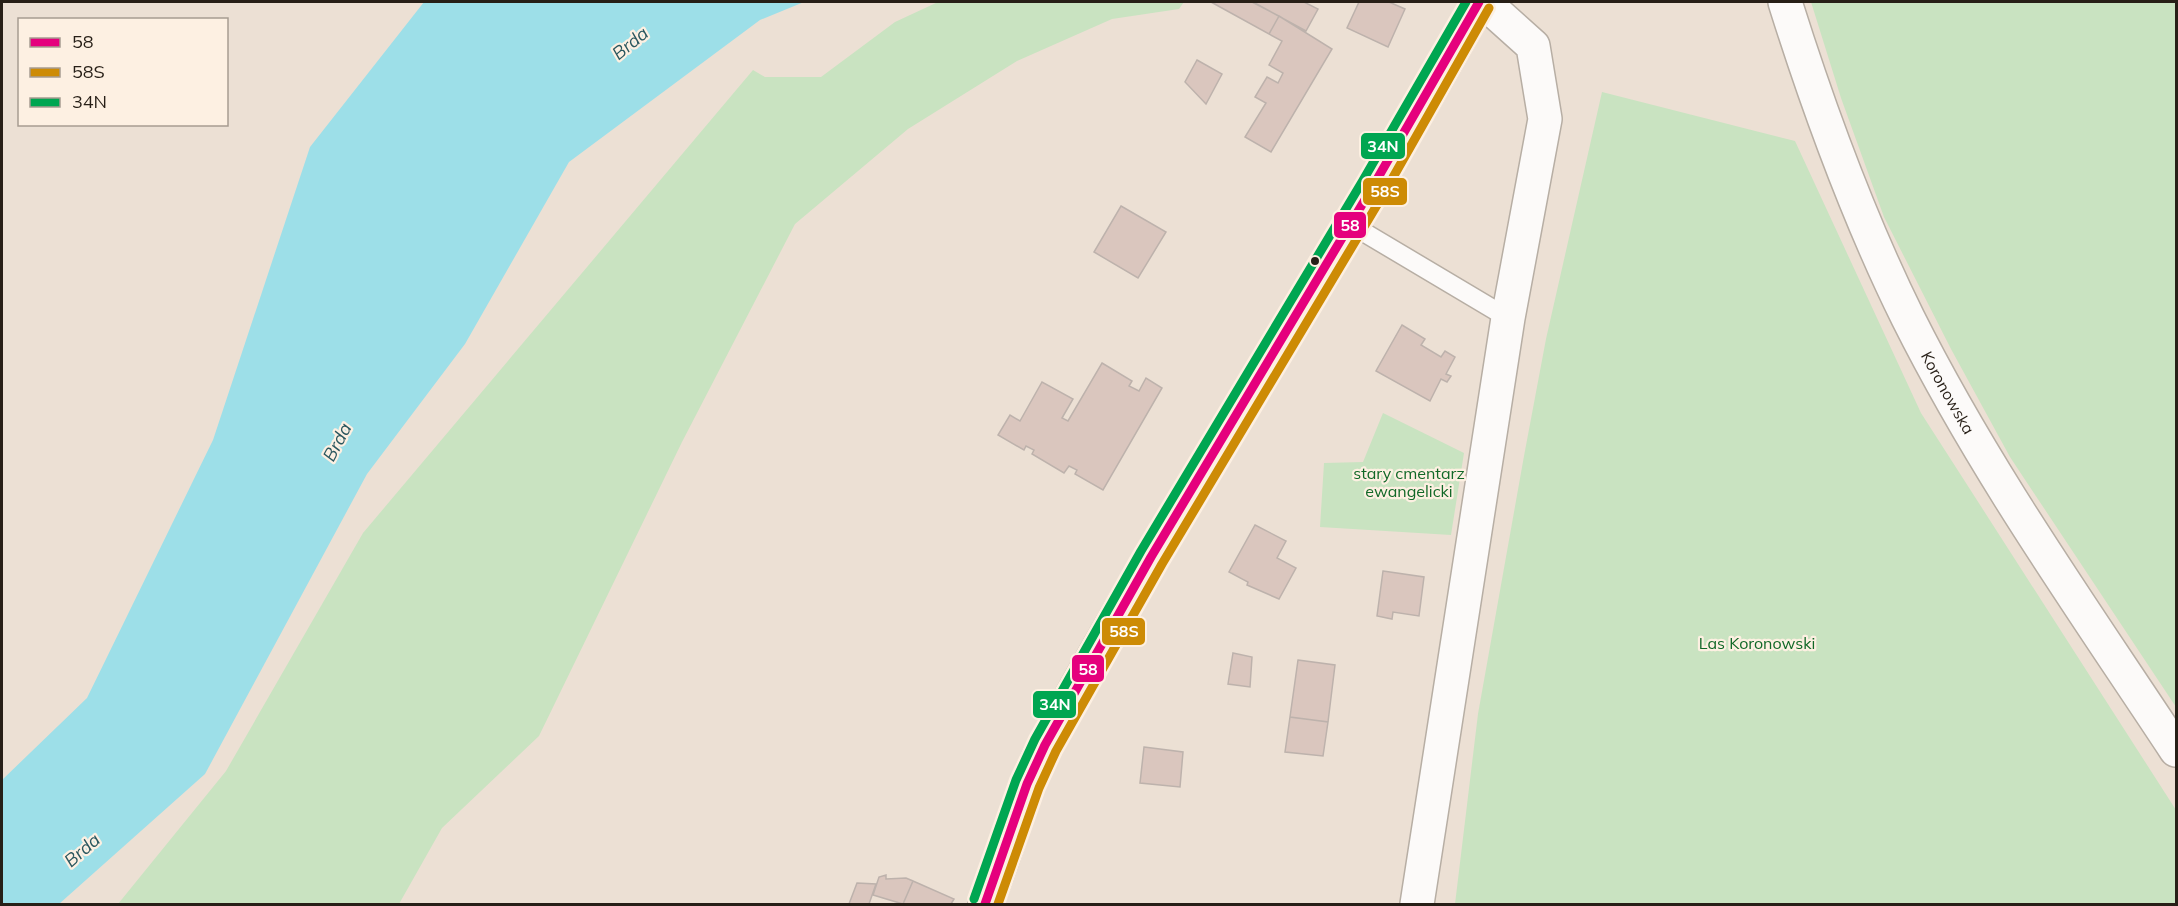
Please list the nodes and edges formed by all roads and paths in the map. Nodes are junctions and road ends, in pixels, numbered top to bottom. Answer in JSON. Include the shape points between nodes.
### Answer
{"nodes":[{"id":1,"x":1479,"y":2,"type":"edge"},
{"id":2,"x":1484,"y":2,"type":"edge"},
{"id":3,"x":1785,"y":2,"type":"edge"},
{"id":4,"x":1350,"y":224,"type":"junction"},
{"id":5,"x":1508,"y":318,"type":"junction"},
{"id":6,"x":2176,"y":750,"type":"edge"},
{"id":7,"x":985,"y":904,"type":"edge"},
{"id":8,"x":1417,"y":904,"type":"edge"}],
"edges":[{"from":1,"to":4,"type":"street"},
{"from":2,"to":5,"type":"street","via":[[1533,46],[1545,119]]},
{"from":3,"to":6,"type":"street","name":"Koronowska","via":[[1828,132],[1909,320],[1990,465]]},
{"from":4,"to":5,"type":"lane"},
{"from":4,"to":7,"type":"street","via":[[1044,747]]},
{"from":5,"to":8,"type":"street"}]}
